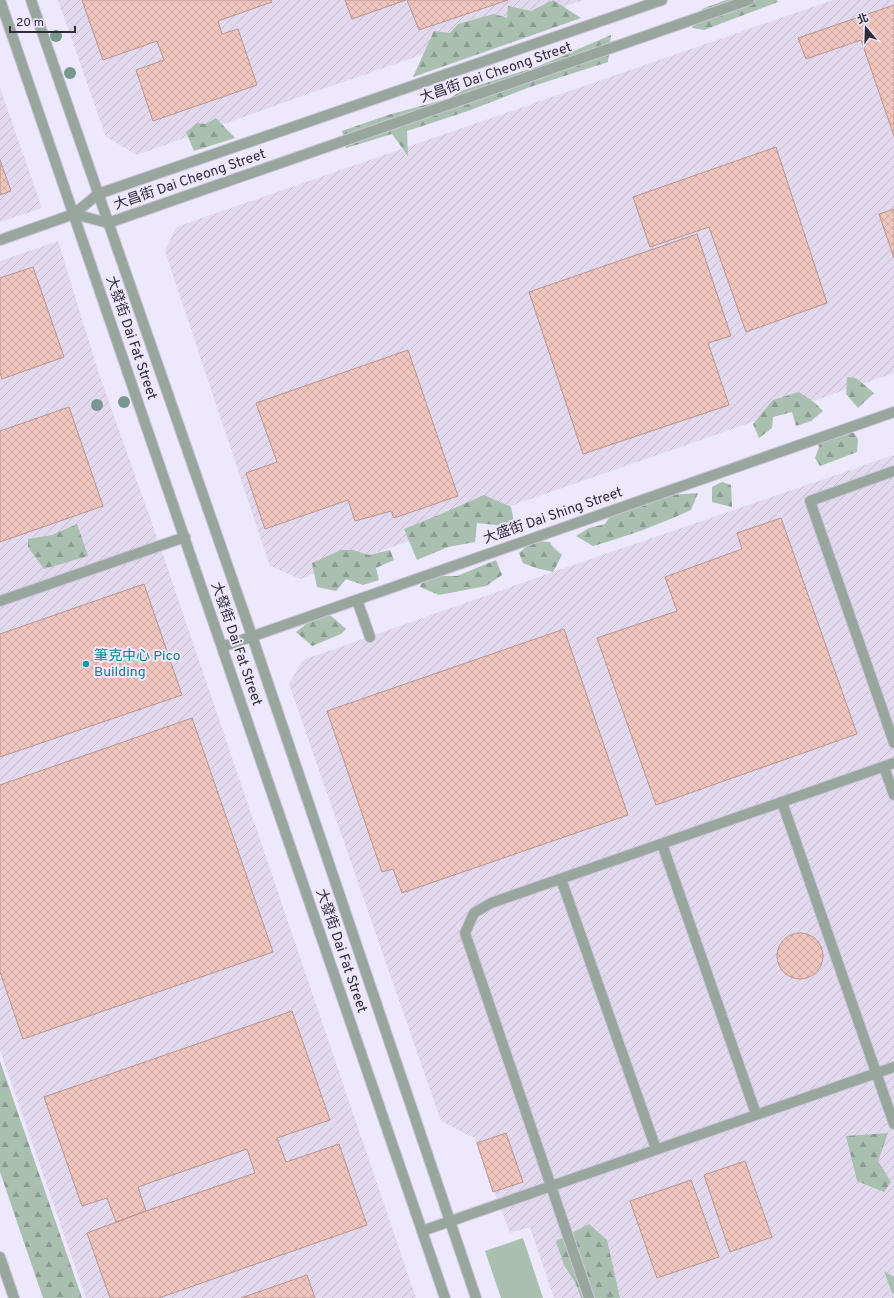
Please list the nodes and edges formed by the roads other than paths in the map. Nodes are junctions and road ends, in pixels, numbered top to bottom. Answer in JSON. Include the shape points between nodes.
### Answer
{"nodes":[{"id":1,"x":0,"y":0,"type":"edge"},
{"id":2,"x":31,"y":0,"type":"edge"},
{"id":3,"x":662,"y":0,"type":"edge"},
{"id":4,"x":749,"y":0,"type":"edge"},
{"id":5,"x":98,"y":194,"type":"junction"},
{"id":6,"x":74,"y":214,"type":"junction"},
{"id":7,"x":108,"y":223,"type":"junction"},
{"id":8,"x":0,"y":240,"type":"edge"},
{"id":9,"x":894,"y":412,"type":"edge"},
{"id":10,"x":894,"y":471,"type":"edge"},
{"id":11,"x":185,"y":537,"type":"junction"},
{"id":12,"x":357,"y":600,"type":"junction"},
{"id":13,"x":0,"y":601,"type":"edge"},
{"id":14,"x":252,"y":636,"type":"junction"},
{"id":15,"x":370,"y":637,"type":"dead end"},
{"id":16,"x":222,"y":647,"type":"junction"},
{"id":17,"x":894,"y":744,"type":"edge"},
{"id":18,"x":889,"y":765,"type":"edge"},
{"id":19,"x":894,"y":795,"type":"edge"},
{"id":20,"x":782,"y":802,"type":"junction"},
{"id":21,"x":662,"y":844,"type":"junction"},
{"id":22,"x":561,"y":879,"type":"junction"},
{"id":23,"x":894,"y":1067,"type":"edge"},
{"id":24,"x":876,"y":1073,"type":"junction"},
{"id":25,"x":756,"y":1114,"type":"junction"},
{"id":26,"x":894,"y":1124,"type":"edge"},
{"id":27,"x":656,"y":1149,"type":"junction"},
{"id":28,"x":552,"y":1186,"type":"junction"},
{"id":29,"x":450,"y":1221,"type":"junction"},
{"id":30,"x":422,"y":1230,"type":"junction"},
{"id":31,"x":0,"y":1257,"type":"edge"},
{"id":32,"x":14,"y":1298,"type":"edge"},
{"id":33,"x":445,"y":1298,"type":"edge"},
{"id":34,"x":476,"y":1298,"type":"edge"},
{"id":35,"x":589,"y":1298,"type":"edge"}],
"edges":[{"from":1,"to":6,"type":"street","name":"大發街 Dai Fat Street"},
{"from":2,"to":5,"type":"street","name":"大發街 Dai Fat Street"},
{"from":3,"to":5,"type":"street","name":"大昌街 Dai Cheong Street"},
{"from":4,"to":7,"type":"street","name":"大昌街 Dai Cheong Street"},
{"from":5,"to":6,"type":"street","name":"大昌街 Dai Cheong Street"},
{"from":5,"to":7,"type":"street","name":"大發街 Dai Fat Street"},
{"from":6,"to":7,"type":"street","name":"大昌街 Dai Cheong Street"},
{"from":6,"to":8,"type":"street"},
{"from":6,"to":11,"type":"street","name":"大發街 Dai Fat Street"},
{"from":7,"to":14,"type":"street","name":"大發街 Dai Fat Street"},
{"from":9,"to":12,"type":"street","name":"大盛街 Dai Shing Street"},
{"from":10,"to":17,"type":"street","via":[[810,501]]},
{"from":11,"to":13,"type":"street"},
{"from":11,"to":16,"type":"street","name":"大發街 Dai Fat Street"},
{"from":12,"to":14,"type":"street","name":"大盛街 Dai Shing Street"},
{"from":12,"to":15,"type":"street"},
{"from":14,"to":16,"type":"street","name":"大盛街 Dai Shing Street"},
{"from":14,"to":29,"type":"street","name":"大發街 Dai Fat Street"},
{"from":16,"to":30,"type":"street","name":"大發街 Dai Fat Street"},
{"from":18,"to":19,"type":"street"},
{"from":18,"to":20,"type":"street"},
{"from":20,"to":21,"type":"street"},
{"from":20,"to":24,"type":"street"},
{"from":21,"to":22,"type":"street"},
{"from":21,"to":25,"type":"street"},
{"from":22,"to":27,"type":"street"},
{"from":22,"to":28,"type":"street","via":[[491,903],[474,913],[465,933]]},
{"from":23,"to":24,"type":"street"},
{"from":24,"to":25,"type":"street"},
{"from":24,"to":26,"type":"street"},
{"from":25,"to":27,"type":"street"},
{"from":27,"to":28,"type":"street"},
{"from":28,"to":29,"type":"street"},
{"from":28,"to":35,"type":"street"},
{"from":29,"to":30,"type":"street"},
{"from":29,"to":34,"type":"street","name":"大發街 Dai Fat Street"},
{"from":30,"to":33,"type":"street","name":"大發街 Dai Fat Street"},
{"from":31,"to":32,"type":"street"}]}
